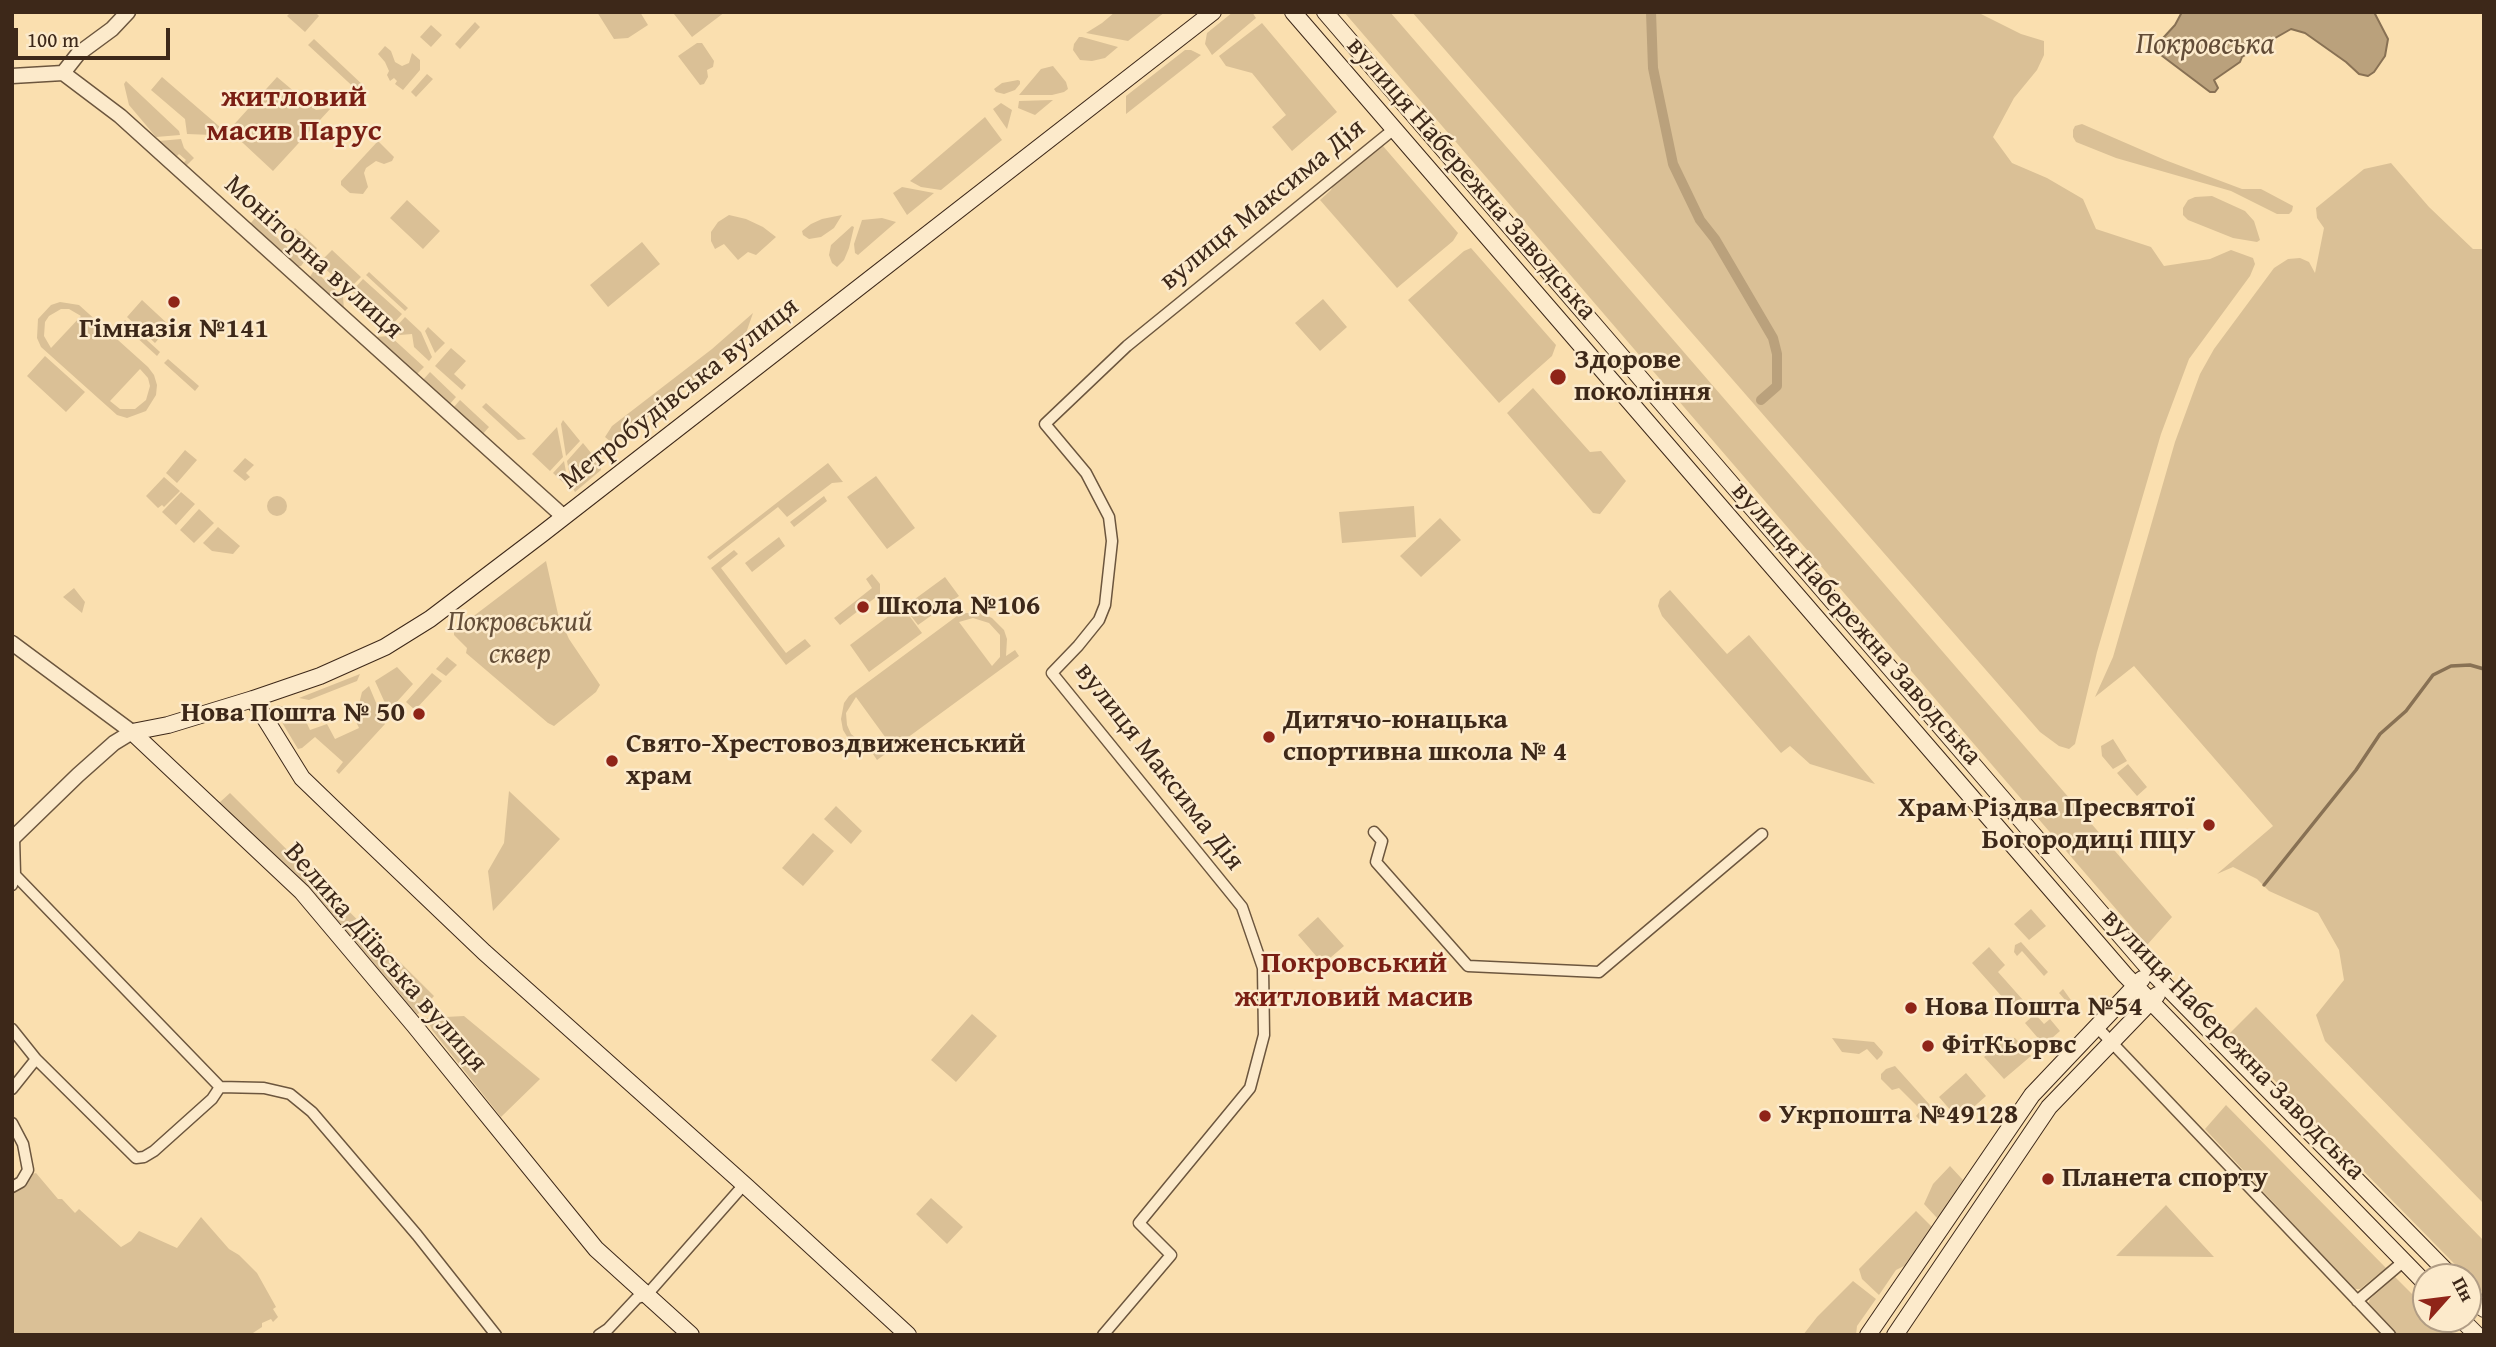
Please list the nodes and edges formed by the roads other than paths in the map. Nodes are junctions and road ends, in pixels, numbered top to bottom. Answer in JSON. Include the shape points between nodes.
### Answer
{"nodes":[{"id":1,"x":128,"y":12,"type":"edge"},
{"id":2,"x":1213,"y":12,"type":"edge"},
{"id":3,"x":1293,"y":12,"type":"edge"},
{"id":4,"x":1325,"y":12,"type":"edge"},
{"id":5,"x":63,"y":73,"type":"junction"},
{"id":6,"x":12,"y":76,"type":"edge"},
{"id":7,"x":1394,"y":129,"type":"junction"},
{"id":8,"x":564,"y":517,"type":"junction"},
{"id":9,"x":1776,"y":536,"type":"junction"},
{"id":10,"x":1758,"y":551,"type":"junction"},
{"id":11,"x":12,"y":643,"type":"edge"},
{"id":12,"x":253,"y":699,"type":"junction"},
{"id":13,"x":132,"y":732,"type":"junction"},
{"id":14,"x":1374,"y":832,"type":"dead end"},
{"id":15,"x":1762,"y":834,"type":"dead end"},
{"id":16,"x":13,"y":838,"type":"edge"},
{"id":17,"x":14,"y":880,"type":"edge"},
{"id":18,"x":2150,"y":970,"type":"junction"},
{"id":19,"x":2135,"y":986,"type":"junction"},
{"id":20,"x":2166,"y":986,"type":"junction"},
{"id":21,"x":2150,"y":1002,"type":"junction"},
{"id":22,"x":2096,"y":1026,"type":"junction"},
{"id":23,"x":12,"y":1029,"type":"edge"},
{"id":24,"x":2111,"y":1043,"type":"junction"},
{"id":25,"x":36,"y":1059,"type":"junction"},
{"id":26,"x":219,"y":1087,"type":"junction"},
{"id":27,"x":12,"y":1089,"type":"edge"},
{"id":28,"x":12,"y":1123,"type":"edge"},
{"id":29,"x":12,"y":1187,"type":"edge"},
{"id":30,"x":747,"y":1187,"type":"junction"},
{"id":31,"x":1930,"y":1247,"type":"junction"},
{"id":32,"x":1947,"y":1259,"type":"junction"},
{"id":33,"x":2404,"y":1261,"type":"junction"},
{"id":34,"x":2438,"y":1263,"type":"edge"},
{"id":35,"x":2412,"y":1269,"type":"edge"},
{"id":36,"x":645,"y":1296,"type":"junction"},
{"id":37,"x":2357,"y":1301,"type":"junction"},
{"id":38,"x":496,"y":1335,"type":"edge"},
{"id":39,"x":599,"y":1335,"type":"edge"},
{"id":40,"x":691,"y":1335,"type":"edge"},
{"id":41,"x":908,"y":1335,"type":"edge"},
{"id":42,"x":1103,"y":1335,"type":"edge"},
{"id":43,"x":1868,"y":1335,"type":"edge"},
{"id":44,"x":1895,"y":1335,"type":"edge"},
{"id":45,"x":2390,"y":1335,"type":"edge"}],
"edges":[{"from":1,"to":5,"type":"street","via":[[78,54]]},
{"from":2,"to":8,"type":"main road","name":"Метробудівська вулиця"},
{"from":3,"to":7,"type":"main road","name":"вулиця Набережна Заводська"},
{"from":4,"to":9,"type":"main road","name":"вулиця Набережна Заводська"},
{"from":5,"to":6,"type":"street"},
{"from":5,"to":8,"type":"street","name":"Моніторна вулиця","via":[[146,139]]},
{"from":7,"to":10,"type":"main road","name":"вулиця Набережна Заводська"},
{"from":7,"to":42,"type":"street","name":"вулиця Максима Дія","via":[[1127,346],[1045,424],[1086,473],[1109,517],[1111,541],[1105,606],[1092,629],[1052,673],[1242,907],[1263,968],[1264,1035],[1250,1088],[1139,1223],[1171,1255]]},
{"from":8,"to":12,"type":"main road","name":"Метробудівська вулиця","via":[[445,608],[384,647]]},
{"from":9,"to":10,"type":"main road"},
{"from":9,"to":18,"type":"main road","name":"вулиця Набережна Заводська"},
{"from":10,"to":19,"type":"main road","name":"вулиця Набережна Заводська"},
{"from":11,"to":13,"type":"street","name":"Велика Діївська вулиця"},
{"from":12,"to":13,"type":"main road","name":"Метробудівська вулиця"},
{"from":12,"to":30,"type":"main road","via":[[302,778],[484,952]]},
{"from":13,"to":16,"type":"street","via":[[78,775]]},
{"from":13,"to":36,"type":"main road","name":"Велика Діївська вулиця","via":[[302,892],[596,1249]]},
{"from":14,"to":15,"type":"street","via":[[1382,841],[1377,862],[1468,967],[1598,972]]},
{"from":16,"to":17,"type":"street"},
{"from":17,"to":26,"type":"street"},
{"from":18,"to":19,"type":"main road"},
{"from":18,"to":20,"type":"main road","name":"вулиця Набережна Заводська"},
{"from":19,"to":21,"type":"main road","name":"вулиця Набережна Заводська"},
{"from":19,"to":22,"type":"main road"},
{"from":20,"to":21,"type":"main road"},
{"from":20,"to":34,"type":"main road","name":"вулиця Набережна Заводська"},
{"from":21,"to":24,"type":"main road"},
{"from":21,"to":33,"type":"main road","name":"вулиця Набережна Заводська"},
{"from":22,"to":24,"type":"street"},
{"from":22,"to":31,"type":"main road","via":[[2032,1095]]},
{"from":23,"to":25,"type":"street"},
{"from":24,"to":32,"type":"main road","via":[[2049,1107]]},
{"from":24,"to":37,"type":"street"},
{"from":25,"to":26,"type":"street","via":[[136,1158],[154,1151],[212,1099]]},
{"from":25,"to":27,"type":"street"},
{"from":26,"to":38,"type":"street","via":[[290,1094],[312,1112]]},
{"from":28,"to":29,"type":"street","via":[[23,1144],[28,1170]]},
{"from":30,"to":36,"type":"street","via":[[741,1188]]},
{"from":30,"to":41,"type":"main road"},
{"from":31,"to":32,"type":"main road"},
{"from":31,"to":43,"type":"main road"},
{"from":32,"to":44,"type":"main road"},
{"from":33,"to":35,"type":"main road","name":"вулиця Набережна Заводська"},
{"from":33,"to":37,"type":"street"},
{"from":36,"to":39,"type":"street","via":[[637,1298]]},
{"from":36,"to":40,"type":"main road","name":"Велика Діївська вулиця"},
{"from":37,"to":45,"type":"street"}]}
